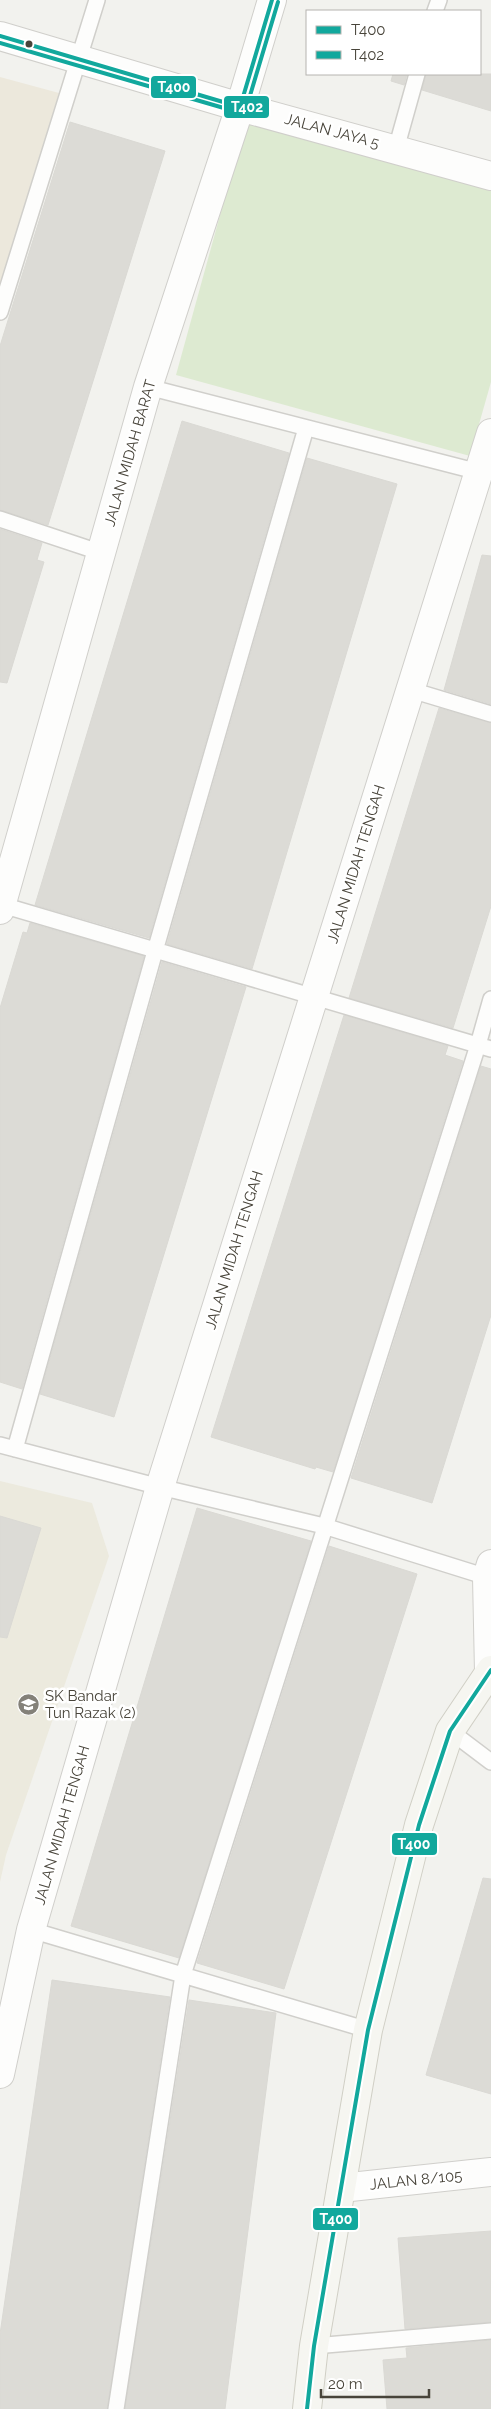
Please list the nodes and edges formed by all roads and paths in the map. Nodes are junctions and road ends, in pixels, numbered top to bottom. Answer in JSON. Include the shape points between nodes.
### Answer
{"nodes":[{"id":1,"x":97,"y":0,"type":"edge"},
{"id":2,"x":272,"y":0,"type":"edge"},
{"id":3,"x":0,"y":36,"type":"edge"},
{"id":4,"x":80,"y":60,"type":"junction"},
{"id":5,"x":417,"y":75,"type":"edge"},
{"id":6,"x":240,"y":106,"type":"junction"},
{"id":7,"x":396,"y":149,"type":"junction"},
{"id":8,"x":491,"y":176,"type":"edge"},
{"id":9,"x":0,"y":312,"type":"edge"},
{"id":10,"x":148,"y":387,"type":"junction"},
{"id":11,"x":306,"y":428,"type":"junction"},
{"id":12,"x":491,"y":433,"type":"edge"},
{"id":13,"x":479,"y":472,"type":"junction"},
{"id":14,"x":0,"y":520,"type":"edge"},
{"id":15,"x":102,"y":553,"type":"junction"},
{"id":16,"x":411,"y":690,"type":"junction"},
{"id":17,"x":491,"y":714,"type":"edge"},
{"id":18,"x":1,"y":908,"type":"edge"},
{"id":19,"x":155,"y":951,"type":"junction"},
{"id":20,"x":314,"y":998,"type":"junction"},
{"id":21,"x":491,"y":999,"type":"edge"},
{"id":22,"x":485,"y":1047,"type":"edge"},
{"id":23,"x":0,"y":1445,"type":"edge"},
{"id":24,"x":15,"y":1449,"type":"junction"},
{"id":25,"x":160,"y":1487,"type":"junction"},
{"id":26,"x":324,"y":1526,"type":"junction"},
{"id":27,"x":489,"y":1571,"type":"edge"},
{"id":28,"x":490,"y":1671,"type":"edge"},
{"id":29,"x":450,"y":1731,"type":"junction"},
{"id":30,"x":491,"y":1762,"type":"edge"},
{"id":31,"x":31,"y":1930,"type":"junction"},
{"id":32,"x":183,"y":1974,"type":"junction"},
{"id":33,"x":368,"y":2030,"type":"junction"},
{"id":34,"x":0,"y":2074,"type":"edge"},
{"id":35,"x":491,"y":2172,"type":"edge"},
{"id":36,"x":340,"y":2188,"type":"junction"},
{"id":37,"x":491,"y":2332,"type":"edge"},
{"id":38,"x":314,"y":2346,"type":"junction"},
{"id":39,"x":116,"y":2409,"type":"edge"},
{"id":40,"x":307,"y":2409,"type":"edge"}],
"edges":[{"from":1,"to":4,"type":"lane"},
{"from":2,"to":6,"type":"street","name":"JALAN MIDAH BARAT"},
{"from":3,"to":4,"type":"street","name":"JALAN JAYA 5"},
{"from":4,"to":6,"type":"street","name":"JALAN JAYA 5"},
{"from":4,"to":9,"type":"lane"},
{"from":5,"to":7,"type":"lane"},
{"from":6,"to":7,"type":"street","name":"JALAN JAYA 5"},
{"from":6,"to":10,"type":"street","name":"JALAN MIDAH BARAT"},
{"from":7,"to":8,"type":"street","name":"JALAN JAYA 5"},
{"from":10,"to":11,"type":"lane"},
{"from":10,"to":15,"type":"street","name":"JALAN MIDAH BARAT"},
{"from":11,"to":13,"type":"lane"},
{"from":11,"to":19,"type":"lane"},
{"from":12,"to":13,"type":"street","name":"JALAN MIDAH TENGAH"},
{"from":13,"to":16,"type":"street","name":"JALAN MIDAH TENGAH"},
{"from":14,"to":15,"type":"lane"},
{"from":15,"to":18,"type":"street","name":"JALAN MIDAH BARAT"},
{"from":16,"to":17,"type":"lane"},
{"from":16,"to":20,"type":"street","name":"JALAN MIDAH TENGAH"},
{"from":18,"to":19,"type":"lane"},
{"from":19,"to":20,"type":"lane"},
{"from":19,"to":24,"type":"lane"},
{"from":20,"to":22,"type":"lane"},
{"from":20,"to":25,"type":"street","name":"JALAN MIDAH TENGAH"},
{"from":21,"to":22,"type":"lane"},
{"from":22,"to":26,"type":"lane"},
{"from":23,"to":24,"type":"lane"},
{"from":24,"to":25,"type":"lane"},
{"from":25,"to":26,"type":"lane"},
{"from":25,"to":31,"type":"street","name":"JALAN MIDAH TENGAH"},
{"from":26,"to":27,"type":"lane"},
{"from":26,"to":32,"type":"lane"},
{"from":27,"to":28,"type":"street"},
{"from":28,"to":29,"type":"street"},
{"from":29,"to":30,"type":"lane"},
{"from":29,"to":33,"type":"street","via":[[419,1825]]},
{"from":31,"to":32,"type":"lane"},
{"from":31,"to":34,"type":"street","name":"JALAN MIDAH TENGAH"},
{"from":32,"to":33,"type":"lane"},
{"from":32,"to":39,"type":"lane"},
{"from":33,"to":36,"type":"street"},
{"from":35,"to":36,"type":"street","name":"JALAN 8/105"},
{"from":36,"to":38,"type":"street"},
{"from":37,"to":38,"type":"lane"},
{"from":38,"to":40,"type":"street"}]}
